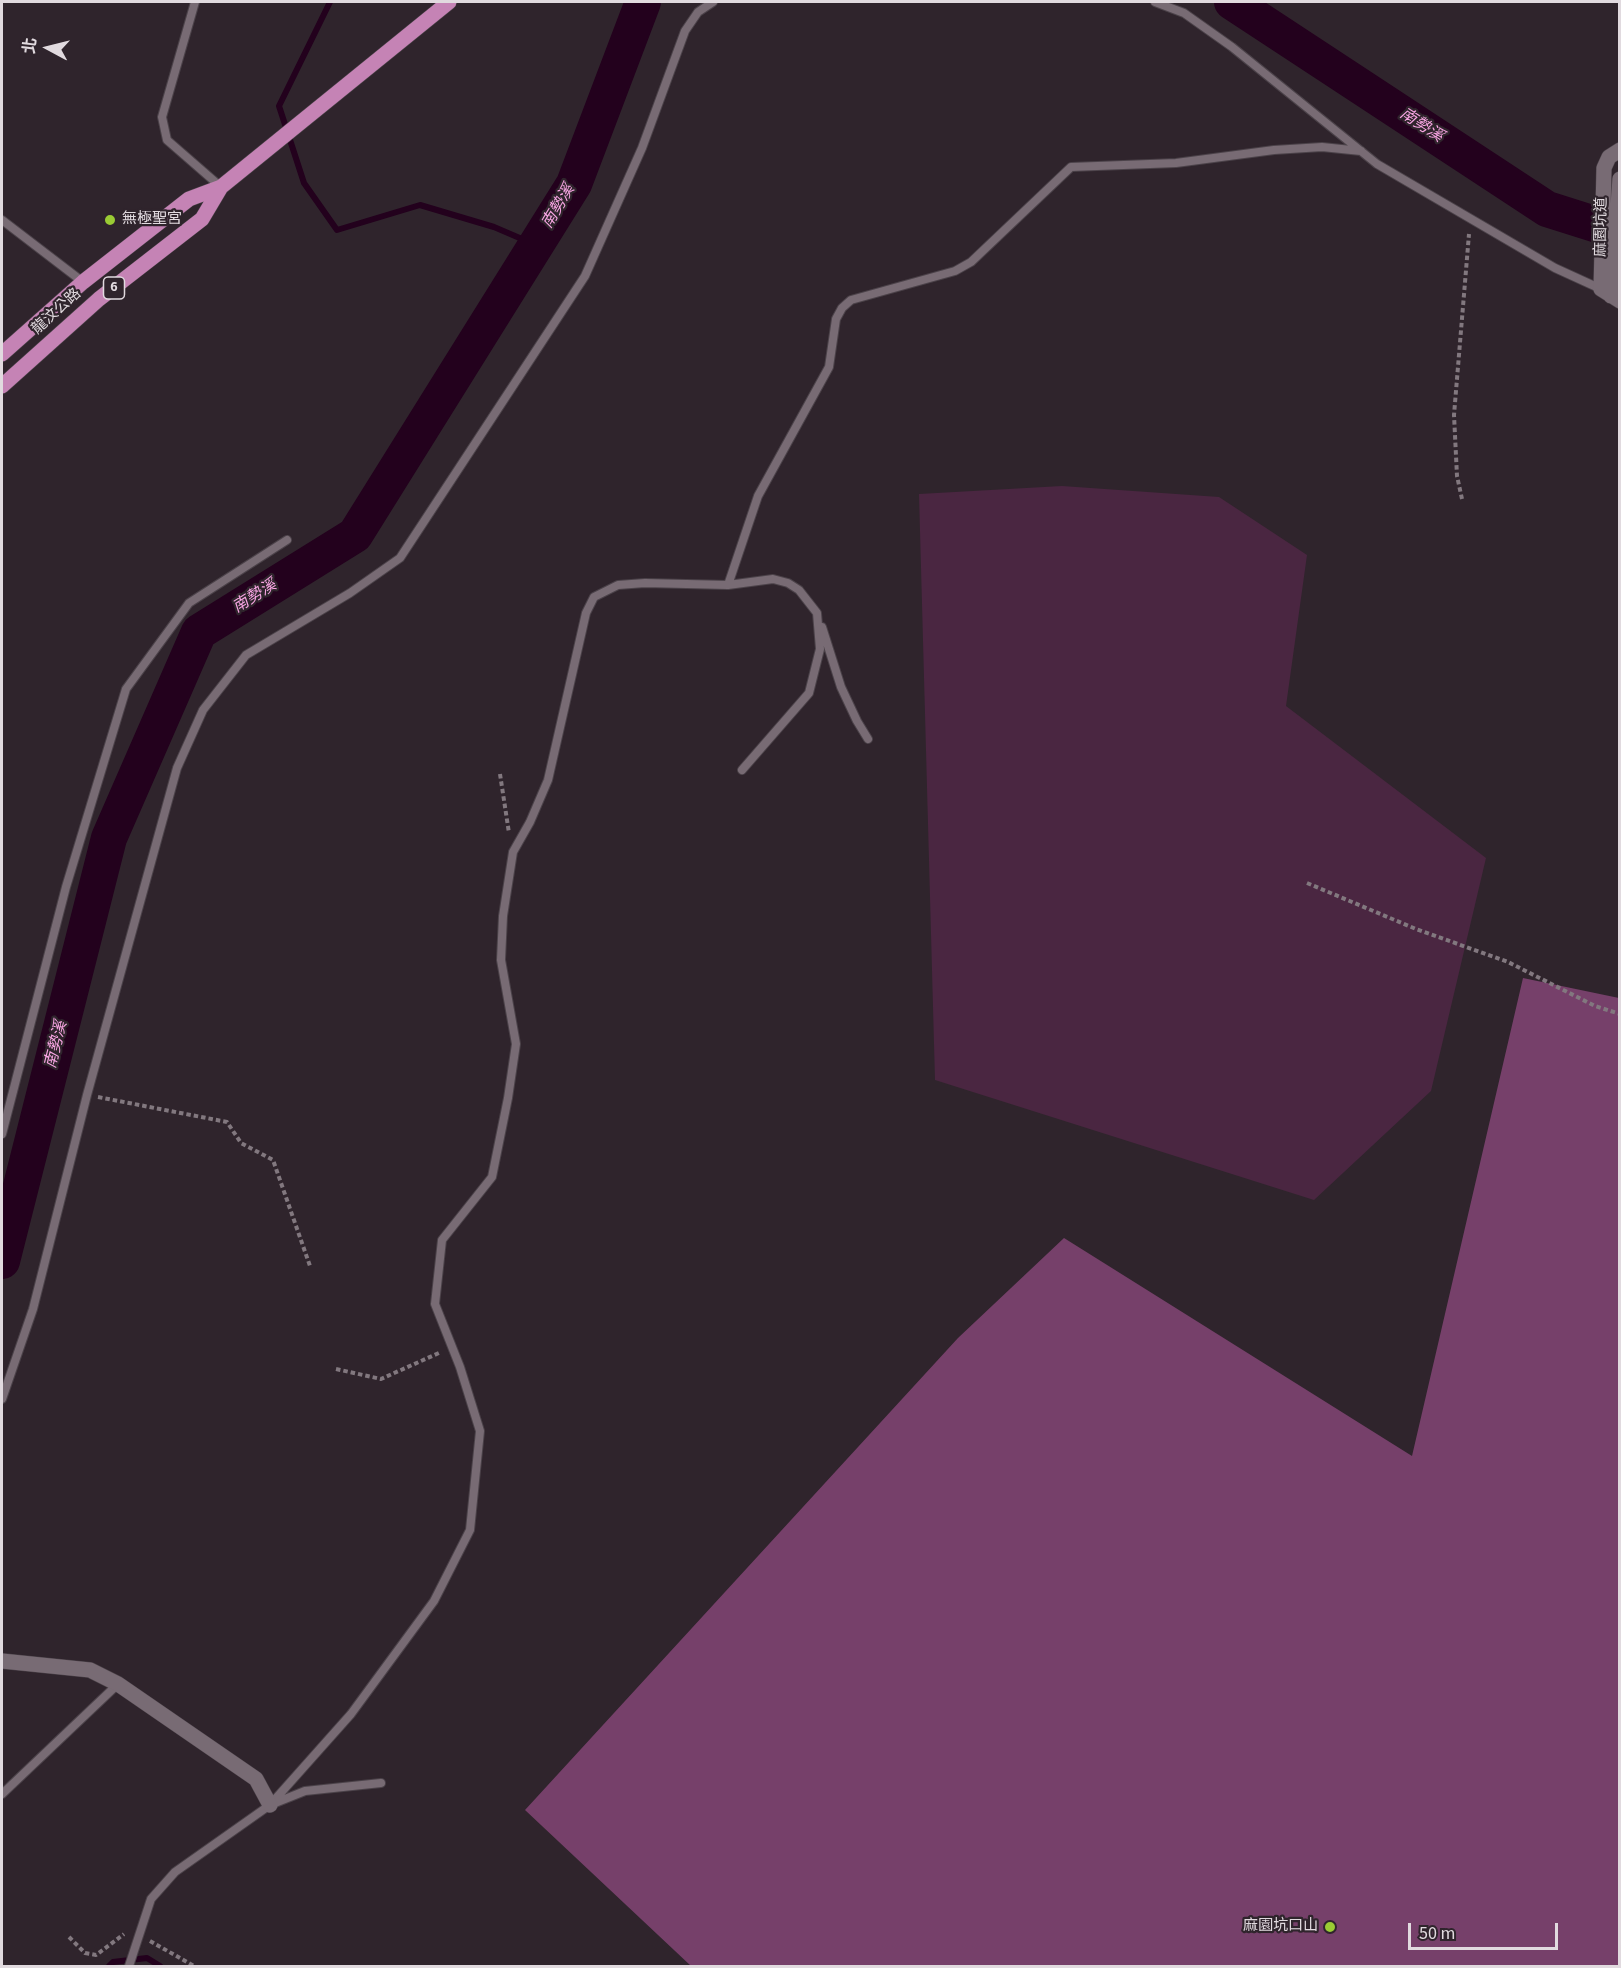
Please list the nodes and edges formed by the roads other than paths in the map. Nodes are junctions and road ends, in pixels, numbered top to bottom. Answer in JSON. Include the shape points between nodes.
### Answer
{"nodes":[{"id":1,"x":195,"y":2,"type":"edge"},
{"id":2,"x":449,"y":2,"type":"edge"},
{"id":3,"x":713,"y":2,"type":"edge"},
{"id":4,"x":1155,"y":2,"type":"edge"},
{"id":5,"x":1620,"y":150,"type":"edge"},
{"id":6,"x":1361,"y":151,"type":"junction"},
{"id":7,"x":1619,"y":179,"type":"edge"},
{"id":8,"x":221,"y":187,"type":"junction"},
{"id":9,"x":2,"y":220,"type":"edge"},
{"id":10,"x":83,"y":282,"type":"junction"},
{"id":11,"x":1611,"y":295,"type":"edge"},
{"id":12,"x":99,"y":299,"type":"junction"},
{"id":13,"x":2,"y":354,"type":"edge"},
{"id":14,"x":2,"y":386,"type":"edge"},
{"id":15,"x":287,"y":540,"type":"dead end"},
{"id":16,"x":728,"y":585,"type":"junction"},
{"id":17,"x":817,"y":612,"type":"junction"},
{"id":18,"x":868,"y":739,"type":"dead end"},
{"id":19,"x":742,"y":770,"type":"dead end"},
{"id":20,"x":2,"y":1134,"type":"edge"},
{"id":21,"x":2,"y":1399,"type":"edge"},
{"id":22,"x":2,"y":1661,"type":"edge"},
{"id":23,"x":118,"y":1684,"type":"junction"},
{"id":24,"x":381,"y":1783,"type":"dead end"},
{"id":25,"x":2,"y":1794,"type":"edge"},
{"id":26,"x":270,"y":1805,"type":"junction"},
{"id":27,"x":129,"y":1966,"type":"edge"}],
"edges":[{"from":1,"to":8,"type":"lane","via":[[162,117],[167,140]]},
{"from":2,"to":8,"type":"main road","name":"龍汶公路","number":"6"},
{"from":3,"to":21,"type":"lane","via":[[698,12],[685,31],[642,148],[585,276],[400,558],[246,655],[202,710],[177,768],[33,1309]]},
{"from":4,"to":6,"type":"lane","via":[[1184,13],[1232,47]]},
{"from":5,"to":11,"type":"street","name":"麻園坑道","via":[[1609,157],[1604,168]]},
{"from":6,"to":11,"type":"lane","via":[[1555,268]]},
{"from":6,"to":16,"type":"lane","via":[[1322,147],[1176,163],[1071,167],[971,262],[955,271],[850,300],[836,319],[828,368],[758,496]]},
{"from":7,"to":11,"type":"street"},
{"from":8,"to":10,"type":"main road","number":"6","via":[[189,199]]},
{"from":8,"to":12,"type":"main road","name":"龍汶公路","number":"6","via":[[202,219]]},
{"from":9,"to":10,"type":"lane"},
{"from":10,"to":12,"type":"main road"},
{"from":10,"to":13,"type":"main road","name":"龍汶公路","number":"6"},
{"from":12,"to":14,"type":"main road","name":"龍汶公路","number":"6"},
{"from":15,"to":20,"type":"lane","via":[[189,603],[126,689],[66,887]]},
{"from":16,"to":17,"type":"lane","via":[[773,579],[788,583]]},
{"from":16,"to":26,"type":"lane","via":[[618,585],[594,597],[586,613],[548,780],[513,852],[501,960],[516,1044],[492,1177],[442,1240],[435,1304],[480,1431],[470,1530],[434,1601],[351,1714]]},
{"from":17,"to":18,"type":"lane","via":[[841,687]]},
{"from":17,"to":19,"type":"lane","via":[[820,649],[809,693]]},
{"from":22,"to":23,"type":"street","via":[[90,1670]]},
{"from":23,"to":25,"type":"lane"},
{"from":23,"to":26,"type":"street","via":[[256,1779]]},
{"from":24,"to":26,"type":"lane","via":[[305,1791]]},
{"from":26,"to":27,"type":"lane","via":[[175,1872],[151,1899]]}]}
